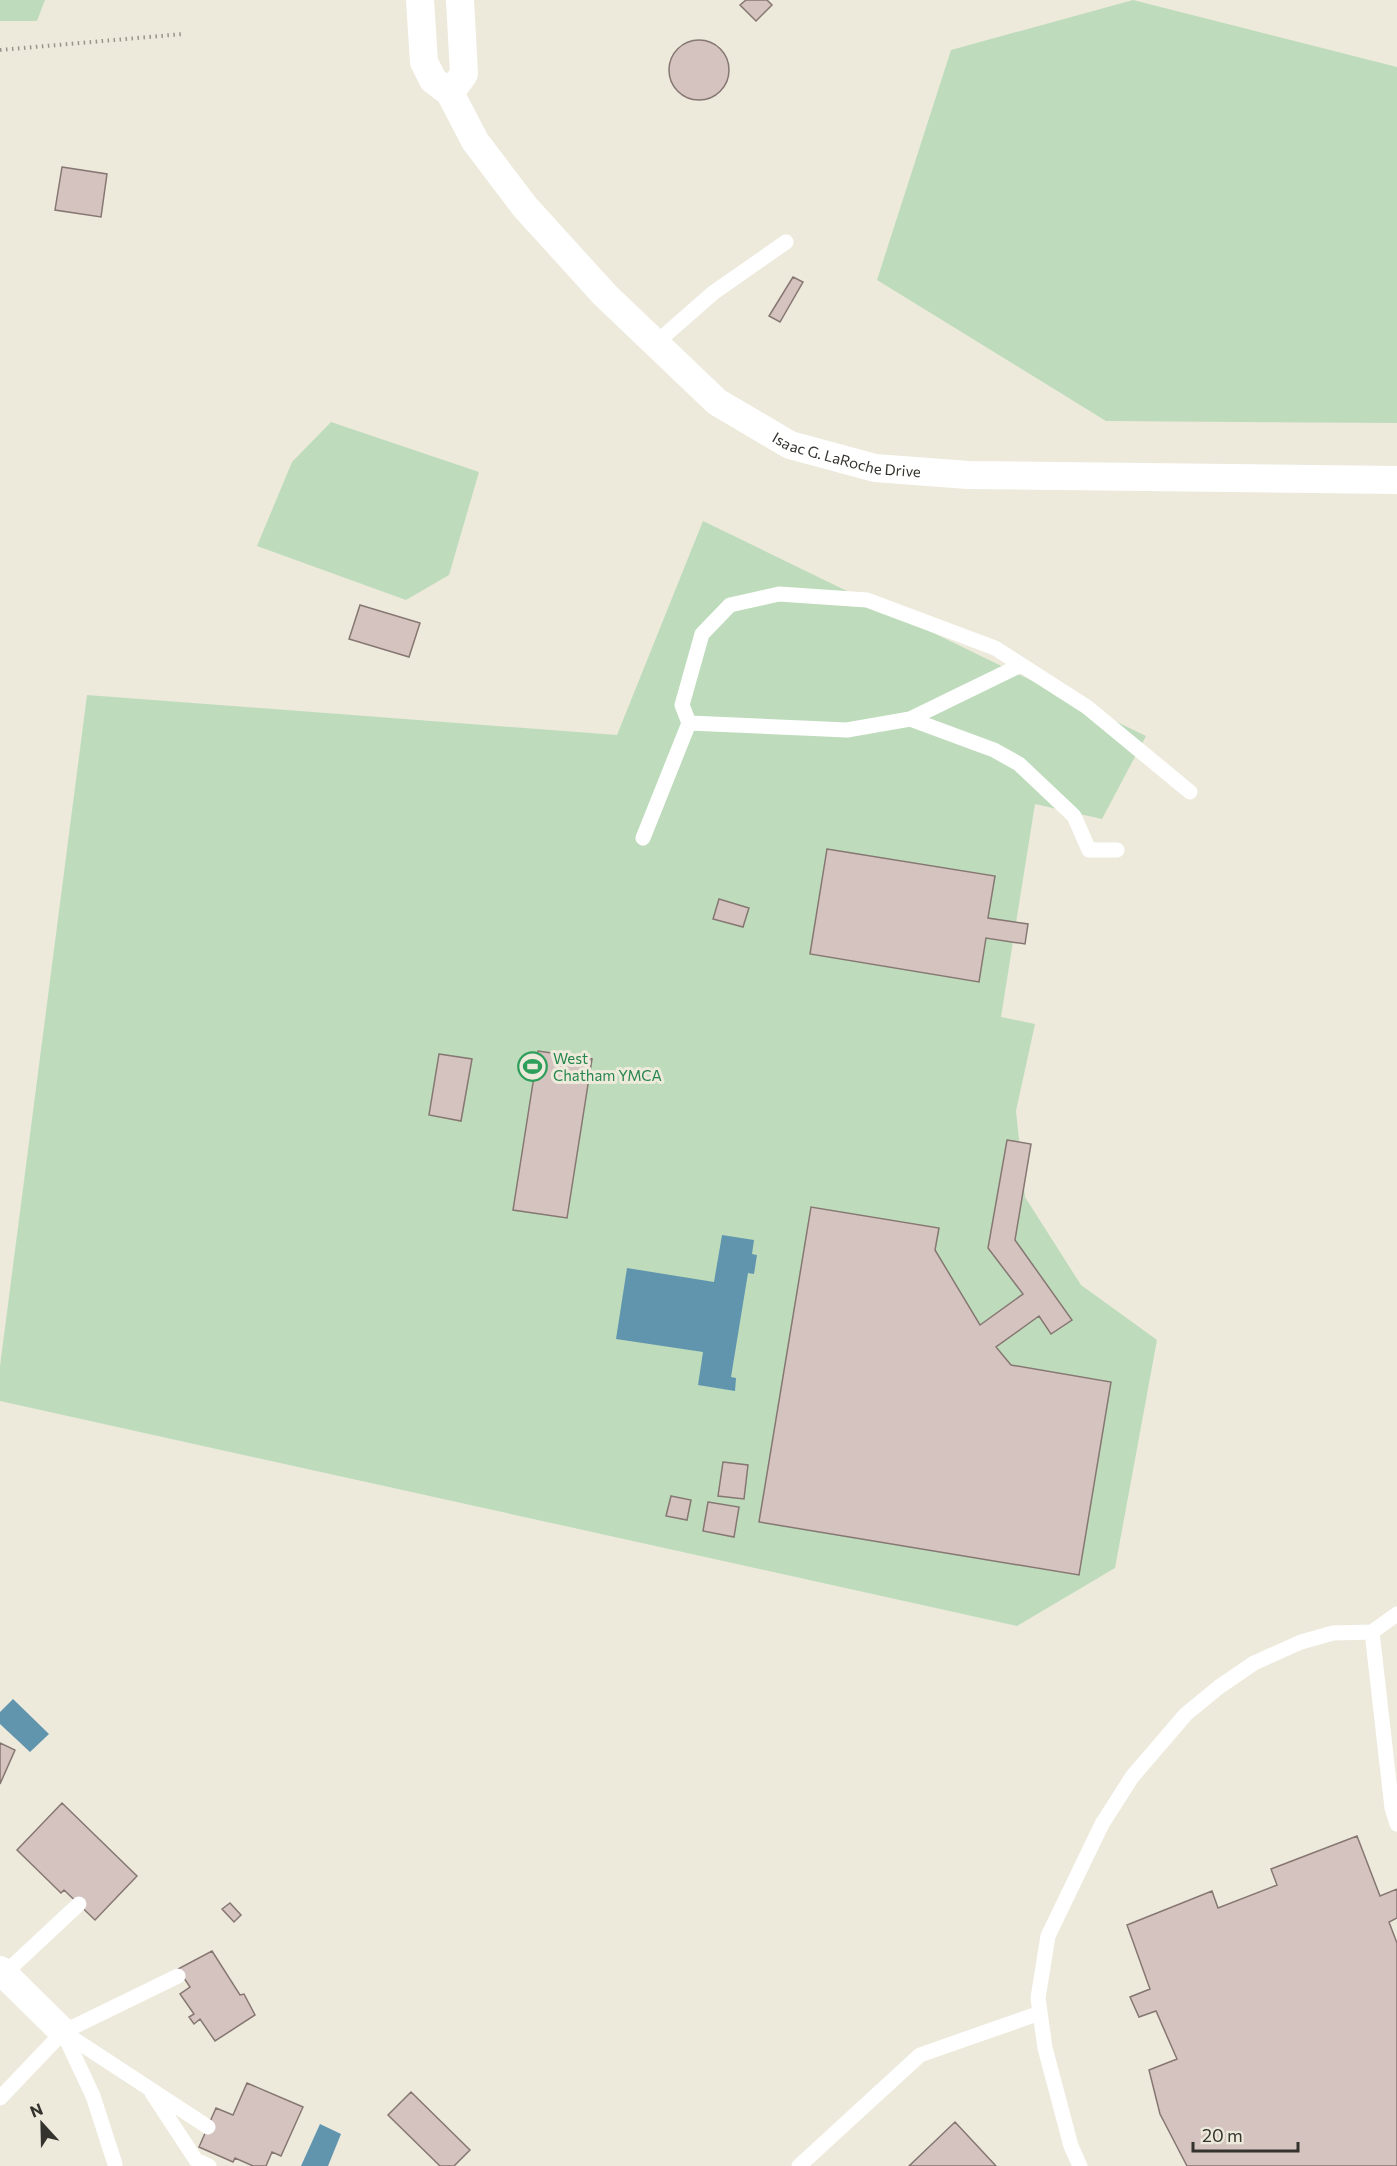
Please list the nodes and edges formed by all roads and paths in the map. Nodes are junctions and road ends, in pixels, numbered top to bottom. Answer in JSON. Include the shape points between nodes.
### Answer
{"nodes":[{"id":1,"x":420,"y":0,"type":"edge"},
{"id":2,"x":460,"y":0,"type":"edge"},
{"id":3,"x":183,"y":34,"type":"dead end"},
{"id":4,"x":0,"y":50,"type":"edge"},
{"id":5,"x":450,"y":93,"type":"junction"},
{"id":6,"x":786,"y":243,"type":"dead end"},
{"id":7,"x":656,"y":343,"type":"junction"},
{"id":8,"x":1397,"y":480,"type":"edge"},
{"id":9,"x":1021,"y":665,"type":"junction"},
{"id":10,"x":910,"y":720,"type":"junction"},
{"id":11,"x":688,"y":723,"type":"junction"},
{"id":12,"x":1190,"y":792,"type":"dead end"},
{"id":13,"x":643,"y":838,"type":"dead end"},
{"id":14,"x":1117,"y":850,"type":"dead end"},
{"id":15,"x":1397,"y":1614,"type":"edge"},
{"id":16,"x":1372,"y":1632,"type":"junction"},
{"id":17,"x":1397,"y":1824,"type":"edge"},
{"id":18,"x":79,"y":1904,"type":"dead end"},
{"id":19,"x":2,"y":1972,"type":"edge"},
{"id":20,"x":178,"y":1976,"type":"dead end"},
{"id":21,"x":1040,"y":2013,"type":"junction"},
{"id":22,"x":63,"y":2032,"type":"junction"},
{"id":23,"x":149,"y":2088,"type":"junction"},
{"id":24,"x":0,"y":2097,"type":"edge"},
{"id":25,"x":208,"y":2127,"type":"dead end"},
{"id":26,"x":115,"y":2164,"type":"dead end"},
{"id":27,"x":209,"y":2166,"type":"edge"},
{"id":28,"x":799,"y":2166,"type":"edge"},
{"id":29,"x":1080,"y":2166,"type":"edge"}],
"edges":[{"from":1,"to":5,"type":"street","name":"Isaac G. LaRoche Drive","via":[[424,62],[433,80]]},
{"from":2,"to":5,"type":"street","via":[[464,74]]},
{"from":3,"to":4,"type":"path"},
{"from":5,"to":7,"type":"street","name":"Isaac G. LaRoche Drive","via":[[475,141],[525,207],[605,295]]},
{"from":6,"to":7,"type":"lane","via":[[713,293]]},
{"from":7,"to":8,"type":"street","name":"Isaac G. LaRoche Drive","via":[[717,402],[790,445],[875,468],[968,475]]},
{"from":9,"to":10,"type":"lane"},
{"from":9,"to":11,"type":"lane","via":[[995,648],[867,600],[779,594],[730,605],[702,634],[682,705]]},
{"from":9,"to":12,"type":"lane","via":[[1087,707]]},
{"from":10,"to":11,"type":"lane","via":[[847,730]]},
{"from":10,"to":14,"type":"lane","via":[[994,750],[1019,764],[1074,816],[1089,850]]},
{"from":11,"to":13,"type":"lane"},
{"from":15,"to":16,"type":"lane"},
{"from":16,"to":17,"type":"lane"},
{"from":16,"to":21,"type":"lane","via":[[1333,1633],[1292,1646],[1254,1663],[1186,1714],[1132,1777],[1102,1824],[1067,1893],[1048,1936],[1038,1998]]},
{"from":18,"to":19,"type":"lane"},
{"from":19,"to":22,"type":"street"},
{"from":20,"to":22,"type":"lane"},
{"from":21,"to":28,"type":"lane","via":[[920,2055]]},
{"from":21,"to":29,"type":"lane","via":[[1045,2048]]},
{"from":22,"to":23,"type":"lane"},
{"from":22,"to":24,"type":"lane"},
{"from":22,"to":26,"type":"lane","via":[[93,2096]]},
{"from":23,"to":25,"type":"lane"},
{"from":23,"to":27,"type":"lane","via":[[196,2160]]}]}
